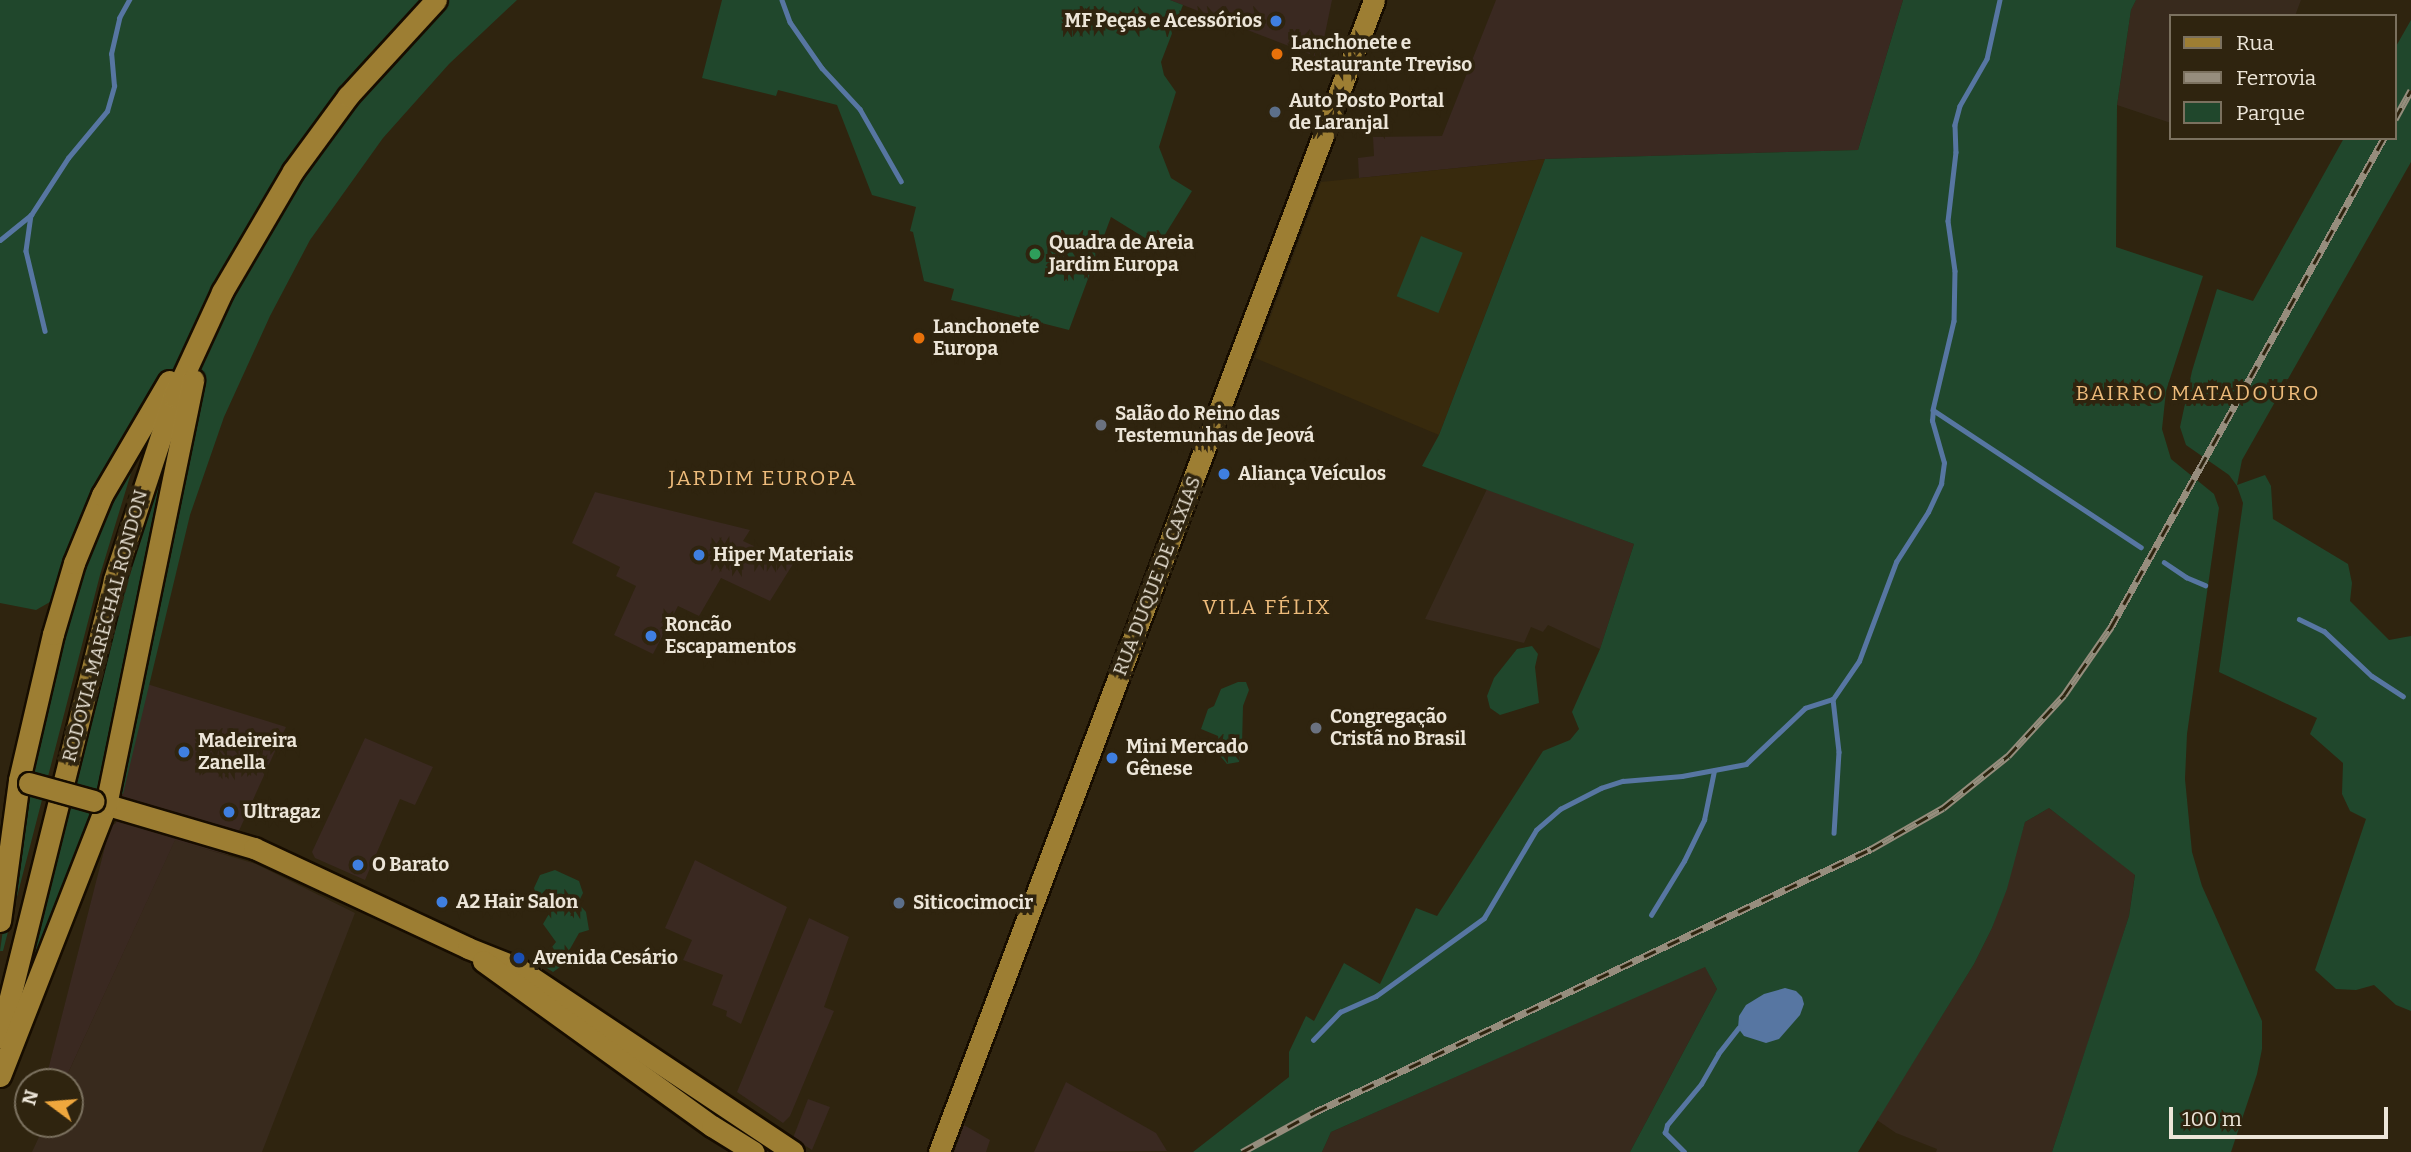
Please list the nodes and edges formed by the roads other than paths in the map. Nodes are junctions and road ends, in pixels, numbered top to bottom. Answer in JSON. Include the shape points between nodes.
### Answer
{"nodes":[{"id":1,"x":436,"y":0,"type":"edge"},
{"id":2,"x":1360,"y":0,"type":"edge"},
{"id":3,"x":1374,"y":0,"type":"edge"},
{"id":4,"x":1338,"y":98,"type":"junction"},
{"id":5,"x":222,"y":292,"type":"junction"},
{"id":6,"x":16,"y":780,"type":"edge"},
{"id":7,"x":100,"y":803,"type":"junction"},
{"id":8,"x":0,"y":920,"type":"edge"},
{"id":9,"x":0,"y":1037,"type":"edge"},
{"id":10,"x":604,"y":1037,"type":"junction"},
{"id":11,"x":0,"y":1076,"type":"edge"},
{"id":12,"x":721,"y":1103,"type":"junction"},
{"id":13,"x":712,"y":1126,"type":"junction"},
{"id":14,"x":754,"y":1152,"type":"edge"},
{"id":15,"x":793,"y":1152,"type":"edge"},
{"id":16,"x":939,"y":1152,"type":"edge"}],
"edges":[{"from":1,"to":5,"type":"main road","name":"RODOVIA MARECHAL RONDON","via":[[319,133],[267,211]]},
{"from":2,"to":4,"type":"main road"},
{"from":3,"to":4,"type":"main road","name":"RUA DUQUE DE CAXIAS"},
{"from":4,"to":16,"type":"main road","name":"RUA DUQUE DE CAXIAS"},
{"from":5,"to":6,"type":"main road","via":[[86,527]]},
{"from":5,"to":7,"type":"main road","via":[[188,397]]},
{"from":5,"to":9,"type":"main road","name":"RODOVIA MARECHAL RONDON","via":[[174,396],[129,528]]},
{"from":6,"to":7,"type":"main road","bridge":true},
{"from":6,"to":8,"type":"main road"},
{"from":7,"to":10,"type":"main road","via":[[254,848],[468,948],[496,972]]},
{"from":7,"to":11,"type":"main road"},
{"from":10,"to":12,"type":"main road"},
{"from":10,"to":13,"type":"main road"},
{"from":12,"to":13,"type":"main road"},
{"from":12,"to":15,"type":"main road"},
{"from":13,"to":14,"type":"main road"}]}
